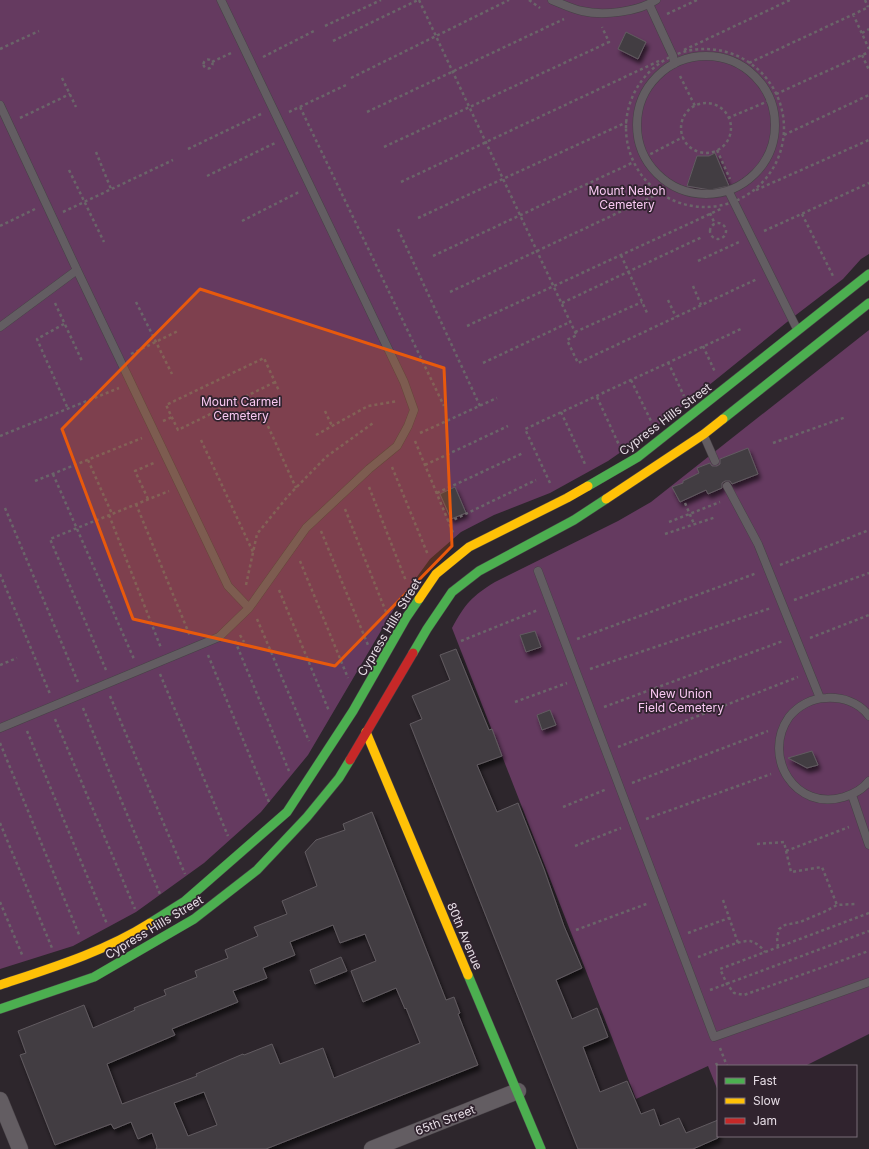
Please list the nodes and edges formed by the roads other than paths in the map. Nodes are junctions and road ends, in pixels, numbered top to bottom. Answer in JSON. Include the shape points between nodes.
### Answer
{"nodes":[{"id":1,"x":221,"y":0,"type":"edge"},
{"id":2,"x":552,"y":0,"type":"edge"},
{"id":3,"x":653,"y":2,"type":"edge"},
{"id":4,"x":674,"y":60,"type":"junction"},
{"id":5,"x":0,"y":105,"type":"edge"},
{"id":6,"x":731,"y":190,"type":"junction"},
{"id":7,"x":77,"y":270,"type":"junction"},
{"id":8,"x":869,"y":274,"type":"edge"},
{"id":9,"x":869,"y":303,"type":"edge"},
{"id":10,"x":0,"y":327,"type":"edge"},
{"id":11,"x":804,"y":340,"type":"junction"},
{"id":12,"x":699,"y":424,"type":"junction"},
{"id":13,"x":715,"y":461,"type":"dead end"},
{"id":14,"x":727,"y":486,"type":"dead end"},
{"id":15,"x":538,"y":571,"type":"dead end"},
{"id":16,"x":250,"y":606,"type":"junction"},
{"id":17,"x":820,"y":698,"type":"junction"},
{"id":18,"x":869,"y":716,"type":"edge"},
{"id":19,"x":0,"y":728,"type":"edge"},
{"id":20,"x":366,"y":732,"type":"junction"},
{"id":21,"x":869,"y":781,"type":"edge"},
{"id":22,"x":852,"y":795,"type":"junction"},
{"id":23,"x":869,"y":844,"type":"edge"},
{"id":24,"x":869,"y":982,"type":"edge"},
{"id":25,"x":0,"y":985,"type":"edge"},
{"id":26,"x":0,"y":1009,"type":"edge"},
{"id":27,"x":518,"y":1092,"type":"junction"},
{"id":28,"x":0,"y":1100,"type":"edge"},
{"id":29,"x":20,"y":1149,"type":"edge"},
{"id":30,"x":372,"y":1149,"type":"edge"},
{"id":31,"x":541,"y":1149,"type":"edge"}],
"edges":[{"from":1,"to":16,"type":"lane","via":[[404,382],[414,410],[397,446],[306,528]]},
{"from":2,"to":3,"type":"lane","via":[[582,11],[616,13]]},
{"from":3,"to":4,"type":"lane"},
{"from":4,"to":6,"type":"lane","via":[[644,94],[638,115],[638,137],[644,157],[656,173],[671,186],[690,193],[709,195]]},
{"from":4,"to":6,"type":"lane","via":[[696,56],[720,57],[741,65],[774,97],[776,120],[774,140],[768,159],[755,175]]},
{"from":5,"to":7,"type":"lane"},
{"from":6,"to":11,"type":"lane","via":[[751,237]]},
{"from":7,"to":10,"type":"lane"},
{"from":7,"to":16,"type":"lane","via":[[228,586]]},
{"from":8,"to":11,"type":"street","name":"Cypress Hills Street"},
{"from":9,"to":11,"type":"street","name":"Cypress Hills Street"},
{"from":11,"to":12,"type":"street","name":"Cypress Hills Street"},
{"from":11,"to":12,"type":"street","name":"Cypress Hills Street"},
{"from":12,"to":13,"type":"lane"},
{"from":12,"to":20,"type":"street","name":"Cypress Hills Street","via":[[574,520],[479,571],[452,592]]},
{"from":12,"to":25,"type":"street","name":"Cypress Hills Street","via":[[567,498],[469,547],[436,574],[406,618],[353,712],[287,812],[185,901],[136,932],[88,955]]},
{"from":14,"to":17,"type":"lane","via":[[758,544]]},
{"from":15,"to":24,"type":"lane","via":[[714,1036]]},
{"from":16,"to":19,"type":"lane","via":[[219,637]]},
{"from":17,"to":18,"type":"lane","via":[[838,698],[854,703]]},
{"from":17,"to":22,"type":"lane","via":[[805,703],[784,725],[779,740],[783,770],[792,783],[805,793],[820,799],[836,800]]},
{"from":20,"to":26,"type":"street","name":"Cypress Hills Street","via":[[339,778],[307,816],[257,870],[194,919],[94,977]]},
{"from":20,"to":27,"type":"street","name":"80th Avenue"},
{"from":21,"to":22,"type":"lane"},
{"from":22,"to":23,"type":"lane"},
{"from":27,"to":30,"type":"street","name":"65th Street"},
{"from":27,"to":31,"type":"street","name":"80th Avenue"},
{"from":28,"to":29,"type":"street"}]}
